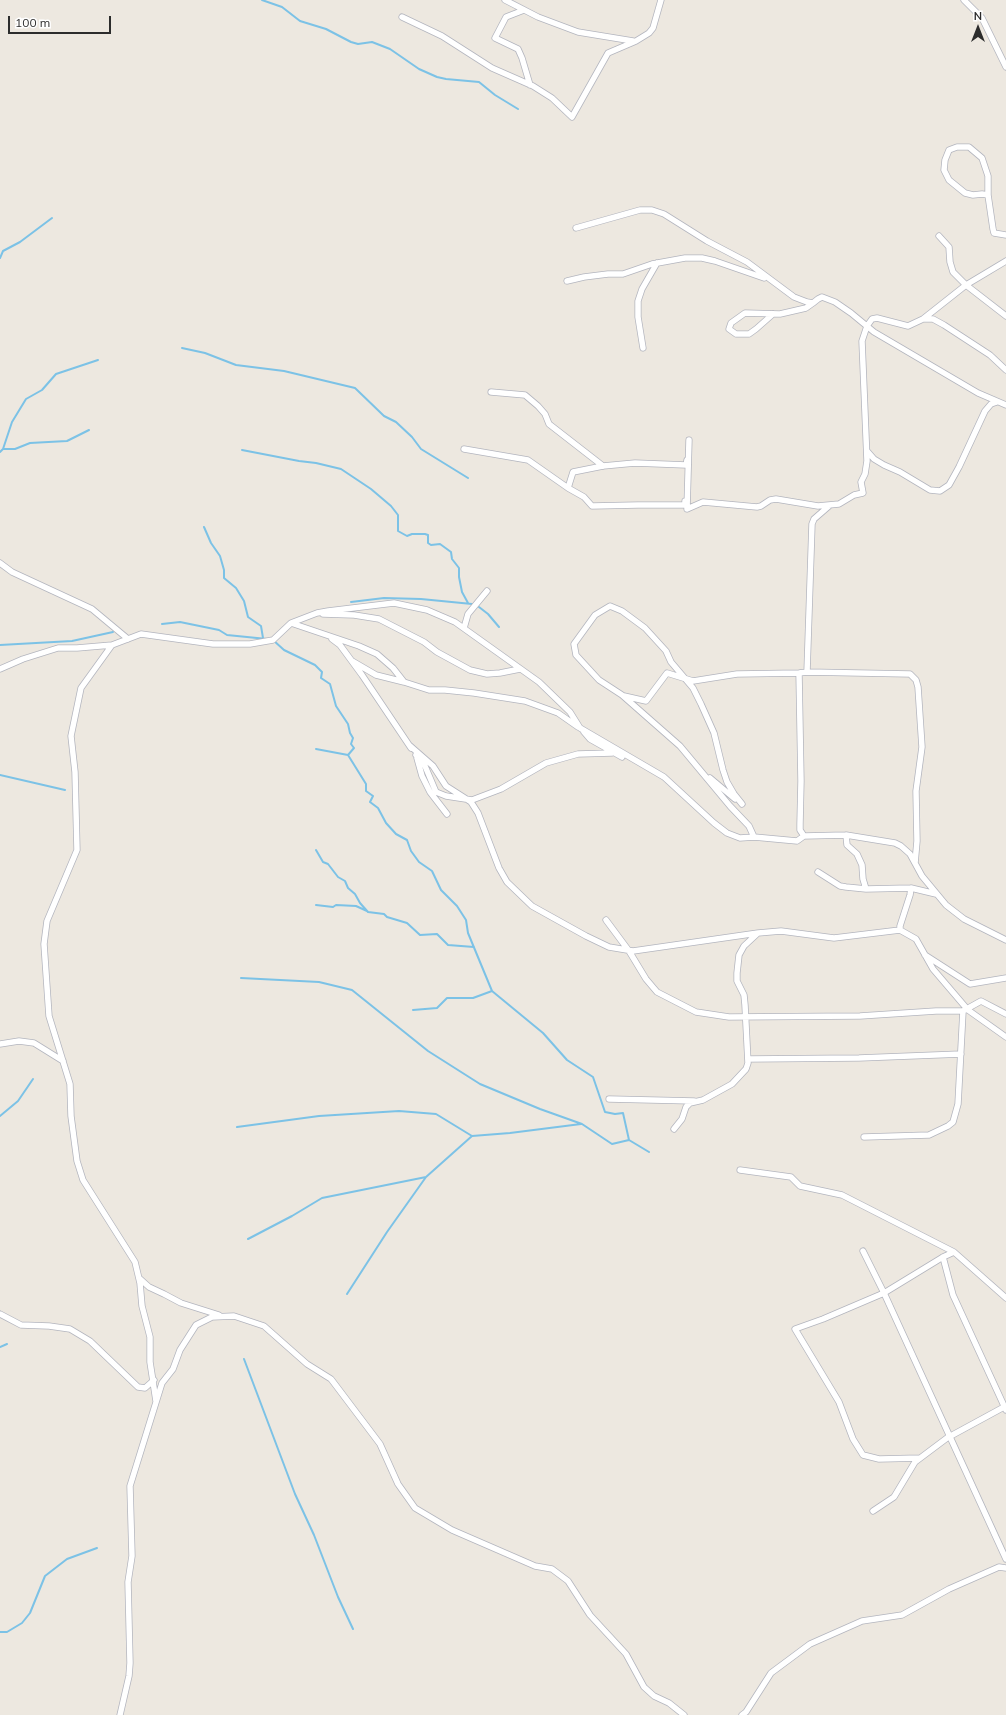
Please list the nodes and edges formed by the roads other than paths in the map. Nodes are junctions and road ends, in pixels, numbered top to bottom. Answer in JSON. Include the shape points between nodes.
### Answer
{"nodes":[{"id":1,"x":505,"y":0,"type":"edge"},
{"id":2,"x":662,"y":0,"type":"edge"},
{"id":3,"x":964,"y":0,"type":"edge"},
{"id":4,"x":524,"y":10,"type":"junction"},
{"id":5,"x":402,"y":17,"type":"dead end"},
{"id":6,"x":636,"y":41,"type":"junction"},
{"id":7,"x":1006,"y":67,"type":"edge"},
{"id":8,"x":530,"y":85,"type":"junction"},
{"id":9,"x":988,"y":195,"type":"junction"},
{"id":10,"x":576,"y":228,"type":"dead end"},
{"id":11,"x":1006,"y":235,"type":"edge"},
{"id":12,"x":939,"y":236,"type":"dead end"},
{"id":13,"x":1006,"y":261,"type":"edge"},
{"id":14,"x":657,"y":263,"type":"junction"},
{"id":15,"x":768,"y":279,"type":"junction"},
{"id":16,"x":567,"y":281,"type":"dead end"},
{"id":17,"x":966,"y":285,"type":"junction"},
{"id":18,"x":813,"y":303,"type":"junction"},
{"id":19,"x":773,"y":314,"type":"junction"},
{"id":20,"x":852,"y":314,"type":"junction"},
{"id":21,"x":1006,"y":316,"type":"edge"},
{"id":22,"x":923,"y":319,"type":"junction"},
{"id":23,"x":872,"y":320,"type":"junction"},
{"id":24,"x":867,"y":326,"type":"junction"},
{"id":25,"x":643,"y":348,"type":"dead end"},
{"id":26,"x":1006,"y":370,"type":"edge"},
{"id":27,"x":491,"y":392,"type":"dead end"},
{"id":28,"x":997,"y":402,"type":"junction"},
{"id":29,"x":1006,"y":405,"type":"edge"},
{"id":30,"x":464,"y":449,"type":"dead end"},
{"id":31,"x":866,"y":451,"type":"junction"},
{"id":32,"x":686,"y":465,"type":"junction"},
{"id":33,"x":603,"y":466,"type":"junction"},
{"id":34,"x":568,"y":488,"type":"junction"},
{"id":35,"x":829,"y":506,"type":"junction"},
{"id":36,"x":0,"y":563,"type":"edge"},
{"id":37,"x":487,"y":591,"type":"dead end"},
{"id":38,"x":317,"y":614,"type":"junction"},
{"id":39,"x":291,"y":623,"type":"junction"},
{"id":40,"x":464,"y":628,"type":"junction"},
{"id":41,"x":326,"y":635,"type":"junction"},
{"id":42,"x":128,"y":639,"type":"junction"},
{"id":43,"x":112,"y":646,"type":"junction"},
{"id":44,"x":352,"y":661,"type":"junction"},
{"id":45,"x":0,"y":669,"type":"edge"},
{"id":46,"x":520,"y":669,"type":"junction"},
{"id":47,"x":807,"y":672,"type":"junction"},
{"id":48,"x":799,"y":673,"type":"junction"},
{"id":49,"x":684,"y":679,"type":"junction"},
{"id":50,"x":404,"y":682,"type":"junction"},
{"id":51,"x":622,"y":695,"type":"junction"},
{"id":52,"x":580,"y":728,"type":"junction"},
{"id":53,"x":410,"y":745,"type":"junction"},
{"id":54,"x":612,"y":753,"type":"junction"},
{"id":55,"x":416,"y":755,"type":"junction"},
{"id":56,"x":703,"y":772,"type":"junction"},
{"id":57,"x":664,"y":777,"type":"junction"},
{"id":58,"x":467,"y":799,"type":"junction"},
{"id":59,"x":447,"y":814,"type":"dead end"},
{"id":60,"x":846,"y":835,"type":"junction"},
{"id":61,"x":804,"y":836,"type":"junction"},
{"id":62,"x":754,"y":837,"type":"junction"},
{"id":63,"x":915,"y":863,"type":"junction"},
{"id":64,"x":818,"y":872,"type":"dead end"},
{"id":65,"x":911,"y":888,"type":"junction"},
{"id":66,"x":866,"y":889,"type":"junction"},
{"id":67,"x":937,"y":894,"type":"junction"},
{"id":68,"x":606,"y":920,"type":"dead end"},
{"id":69,"x":900,"y":930,"type":"junction"},
{"id":70,"x":758,"y":932,"type":"junction"},
{"id":71,"x":1006,"y":940,"type":"edge"},
{"id":72,"x":629,"y":951,"type":"junction"},
{"id":73,"x":924,"y":954,"type":"junction"},
{"id":74,"x":1006,"y":978,"type":"edge"},
{"id":75,"x":966,"y":1011,"type":"junction"},
{"id":76,"x":1006,"y":1014,"type":"edge"},
{"id":77,"x":745,"y":1017,"type":"junction"},
{"id":78,"x":1006,"y":1037,"type":"edge"},
{"id":79,"x":0,"y":1044,"type":"edge"},
{"id":80,"x":961,"y":1054,"type":"junction"},
{"id":81,"x":748,"y":1059,"type":"junction"},
{"id":82,"x":63,"y":1060,"type":"junction"},
{"id":83,"x":609,"y":1099,"type":"dead end"},
{"id":84,"x":700,"y":1101,"type":"junction"},
{"id":85,"x":674,"y":1129,"type":"dead end"},
{"id":86,"x":864,"y":1137,"type":"dead end"},
{"id":87,"x":740,"y":1170,"type":"dead end"},
{"id":88,"x":863,"y":1251,"type":"dead end"},
{"id":89,"x":954,"y":1252,"type":"junction"},
{"id":90,"x":943,"y":1257,"type":"junction"},
{"id":91,"x":135,"y":1262,"type":"junction"},
{"id":92,"x":884,"y":1293,"type":"junction"},
{"id":93,"x":1006,"y":1298,"type":"edge"},
{"id":94,"x":0,"y":1314,"type":"edge"},
{"id":95,"x":223,"y":1316,"type":"junction"},
{"id":96,"x":154,"y":1380,"type":"junction"},
{"id":97,"x":156,"y":1401,"type":"junction"},
{"id":98,"x":1005,"y":1408,"type":"edge"},
{"id":99,"x":948,"y":1437,"type":"junction"},
{"id":100,"x":920,"y":1458,"type":"junction"},
{"id":101,"x":873,"y":1511,"type":"dead end"},
{"id":102,"x":1006,"y":1559,"type":"edge"},
{"id":103,"x":1006,"y":1568,"type":"edge"},
{"id":104,"x":682,"y":1714,"type":"edge"},
{"id":105,"x":120,"y":1715,"type":"edge"},
{"id":106,"x":742,"y":1715,"type":"edge"}],
"edges":[{"from":1,"to":4,"type":"street"},
{"from":2,"to":6,"type":"street","via":[[653,28]]},
{"from":3,"to":7,"type":"street","via":[[982,18]]},
{"from":4,"to":6,"type":"street","via":[[578,32]]},
{"from":4,"to":8,"type":"street","via":[[506,18],[495,38],[518,49]]},
{"from":5,"to":8,"type":"street","via":[[442,36],[492,68]]},
{"from":6,"to":8,"type":"street","via":[[608,53],[572,117],[552,98]]},
{"from":9,"to":9,"type":"street","via":[[987,171],[982,158],[969,147],[951,149],[946,155],[944,165],[949,180],[965,193]]},
{"from":9,"to":11,"type":"street","via":[[994,233]]},
{"from":10,"to":15,"type":"street","via":[[640,210],[652,210],[664,214],[746,262]]},
{"from":12,"to":17,"type":"street","via":[[949,247],[953,272]]},
{"from":13,"to":17,"type":"street"},
{"from":14,"to":15,"type":"street","via":[[702,258]]},
{"from":14,"to":16,"type":"street","via":[[623,274]]},
{"from":14,"to":25,"type":"street","via":[[638,301]]},
{"from":15,"to":18,"type":"street","via":[[798,300]]},
{"from":17,"to":21,"type":"street"},
{"from":17,"to":22,"type":"street"},
{"from":18,"to":19,"type":"street","via":[[806,308]]},
{"from":18,"to":20,"type":"street","via":[[822,297],[835,302]]},
{"from":19,"to":19,"type":"street","via":[[745,313],[731,323],[729,329],[736,334],[749,334]]},
{"from":20,"to":23,"type":"street","via":[[865,320]]},
{"from":20,"to":24,"type":"street"},
{"from":22,"to":23,"type":"street","via":[[908,326],[877,318]]},
{"from":22,"to":26,"type":"street","via":[[933,319],[944,325],[990,355]]},
{"from":23,"to":24,"type":"street"},
{"from":24,"to":28,"type":"street","via":[[972,390]]},
{"from":24,"to":31,"type":"street","via":[[862,341]]},
{"from":27,"to":33,"type":"street","via":[[525,395],[542,410],[548,424]]},
{"from":28,"to":29,"type":"street"},
{"from":28,"to":31,"type":"street","via":[[985,411],[949,485],[940,491],[930,490],[900,472],[884,466]]},
{"from":30,"to":34,"type":"street","via":[[528,460]]},
{"from":31,"to":35,"type":"street","via":[[863,493]]},
{"from":32,"to":33,"type":"street","via":[[635,463]]},
{"from":32,"to":34,"type":"street","via":[[685,505],[592,506],[584,497]]},
{"from":32,"to":35,"type":"street","via":[[689,440],[687,509],[703,502],[757,507],[776,499]]},
{"from":33,"to":34,"type":"street","via":[[573,472]]},
{"from":35,"to":47,"type":"street","via":[[812,524]]},
{"from":36,"to":42,"type":"street","via":[[12,572],[92,609]]},
{"from":37,"to":40,"type":"street","via":[[468,614]]},
{"from":38,"to":39,"type":"street"},
{"from":38,"to":40,"type":"street","via":[[394,603],[427,610]]},
{"from":38,"to":46,"type":"street","via":[[379,619],[410,634],[470,670],[486,674]]},
{"from":39,"to":41,"type":"street"},
{"from":39,"to":42,"type":"street","via":[[274,640],[250,644],[213,644],[141,634]]},
{"from":40,"to":46,"type":"street"},
{"from":41,"to":44,"type":"street","via":[[340,645]]},
{"from":41,"to":50,"type":"street","via":[[377,654]]},
{"from":42,"to":43,"type":"street"},
{"from":43,"to":45,"type":"street","via":[[58,648]]},
{"from":43,"to":82,"type":"street","via":[[81,688],[71,736],[75,772],[77,850],[47,921],[44,944],[49,1016]]},
{"from":44,"to":50,"type":"street","via":[[376,675]]},
{"from":44,"to":53,"type":"street"},
{"from":46,"to":52,"type":"street","via":[[539,682],[570,712]]},
{"from":47,"to":48,"type":"street"},
{"from":47,"to":63,"type":"street","via":[[902,672],[910,674],[916,680],[922,747],[916,791]]},
{"from":48,"to":49,"type":"street","via":[[737,674]]},
{"from":48,"to":61,"type":"street","via":[[800,830]]},
{"from":49,"to":51,"type":"street","via":[[667,673],[646,701]]},
{"from":49,"to":51,"type":"street","via":[[666,651],[645,628],[622,610],[610,606],[595,615],[574,644],[576,655],[589,670]]},
{"from":49,"to":56,"type":"street","via":[[693,688],[708,718],[718,744],[725,776],[742,804],[729,796]]},
{"from":50,"to":52,"type":"street","via":[[429,690],[467,692],[525,701],[558,713]]},
{"from":51,"to":56,"type":"street","via":[[680,746]]},
{"from":52,"to":54,"type":"street","via":[[590,739]]},
{"from":52,"to":57,"type":"street"},
{"from":53,"to":55,"type":"street"},
{"from":53,"to":58,"type":"street","via":[[433,766],[446,786]]},
{"from":54,"to":57,"type":"street"},
{"from":54,"to":58,"type":"street","via":[[578,754],[557,759],[501,789],[472,800]]},
{"from":55,"to":58,"type":"street","via":[[425,766],[436,792]]},
{"from":55,"to":59,"type":"street","via":[[430,792]]},
{"from":56,"to":62,"type":"street","via":[[749,826]]},
{"from":57,"to":62,"type":"street","via":[[727,833],[740,838]]},
{"from":58,"to":72,"type":"street","via":[[478,813],[499,868],[507,882],[519,894],[532,906],[586,936],[609,947]]},
{"from":60,"to":61,"type":"street"},
{"from":60,"to":63,"type":"street","via":[[898,844],[907,851]]},
{"from":60,"to":66,"type":"street","via":[[847,845],[857,854],[862,864]]},
{"from":61,"to":62,"type":"street","via":[[797,841]]},
{"from":63,"to":67,"type":"street"},
{"from":64,"to":66,"type":"street","via":[[840,886]]},
{"from":65,"to":66,"type":"street"},
{"from":65,"to":67,"type":"street"},
{"from":65,"to":69,"type":"street"},
{"from":67,"to":71,"type":"street","via":[[957,914]]},
{"from":68,"to":72,"type":"street"},
{"from":69,"to":70,"type":"street","via":[[834,938],[788,932]]},
{"from":69,"to":73,"type":"street","via":[[915,937]]},
{"from":70,"to":72,"type":"street"},
{"from":70,"to":77,"type":"street","via":[[739,954],[738,981],[744,995]]},
{"from":72,"to":77,"type":"street","via":[[657,992],[696,1012]]},
{"from":73,"to":74,"type":"street","via":[[970,984]]},
{"from":73,"to":75,"type":"street"},
{"from":75,"to":76,"type":"street","via":[[981,1001]]},
{"from":75,"to":77,"type":"street","via":[[860,1016]]},
{"from":75,"to":78,"type":"street"},
{"from":75,"to":80,"type":"street"},
{"from":77,"to":81,"type":"street"},
{"from":79,"to":82,"type":"street","via":[[19,1041],[34,1043]]},
{"from":80,"to":81,"type":"street"},
{"from":80,"to":86,"type":"street","via":[[958,1104],[953,1122],[929,1135]]},
{"from":81,"to":84,"type":"street","via":[[746,1069],[732,1084]]},
{"from":82,"to":91,"type":"street","via":[[70,1084],[77,1161],[83,1180]]},
{"from":83,"to":84,"type":"street"},
{"from":84,"to":85,"type":"street","via":[[690,1103],[686,1107],[682,1119]]},
{"from":87,"to":89,"type":"street","via":[[791,1177],[800,1186],[842,1195]]},
{"from":88,"to":92,"type":"street"},
{"from":89,"to":90,"type":"street"},
{"from":89,"to":93,"type":"street"},
{"from":90,"to":92,"type":"street"},
{"from":90,"to":98,"type":"street","via":[[953,1295]]},
{"from":91,"to":95,"type":"street","via":[[139,1278],[149,1287],[181,1303]]},
{"from":91,"to":96,"type":"street","via":[[150,1337],[150,1362]]},
{"from":92,"to":99,"type":"street"},
{"from":92,"to":100,"type":"street","via":[[795,1329],[839,1402],[853,1439],[863,1455],[879,1459]]},
{"from":94,"to":96,"type":"street","via":[[21,1325],[70,1329],[90,1341],[138,1387],[144,1388]]},
{"from":95,"to":97,"type":"street","via":[[212,1316],[196,1325],[180,1350],[173,1369],[162,1382]]},
{"from":95,"to":104,"type":"street","via":[[234,1316],[264,1326],[307,1364],[331,1379],[380,1444],[398,1484],[415,1508],[452,1530],[535,1566],[552,1569],[568,1581],[590,1615],[626,1654],[644,1687],[654,1696],[670,1703]]},
{"from":96,"to":97,"type":"street"},
{"from":97,"to":105,"type":"street","via":[[130,1486],[130,1663]]},
{"from":98,"to":99,"type":"street"},
{"from":99,"to":100,"type":"street"},
{"from":99,"to":102,"type":"street"},
{"from":100,"to":101,"type":"street","via":[[894,1497]]},
{"from":103,"to":106,"type":"street","via":[[999,1567],[956,1586],[902,1615],[862,1621],[810,1644],[771,1673]]}]}
